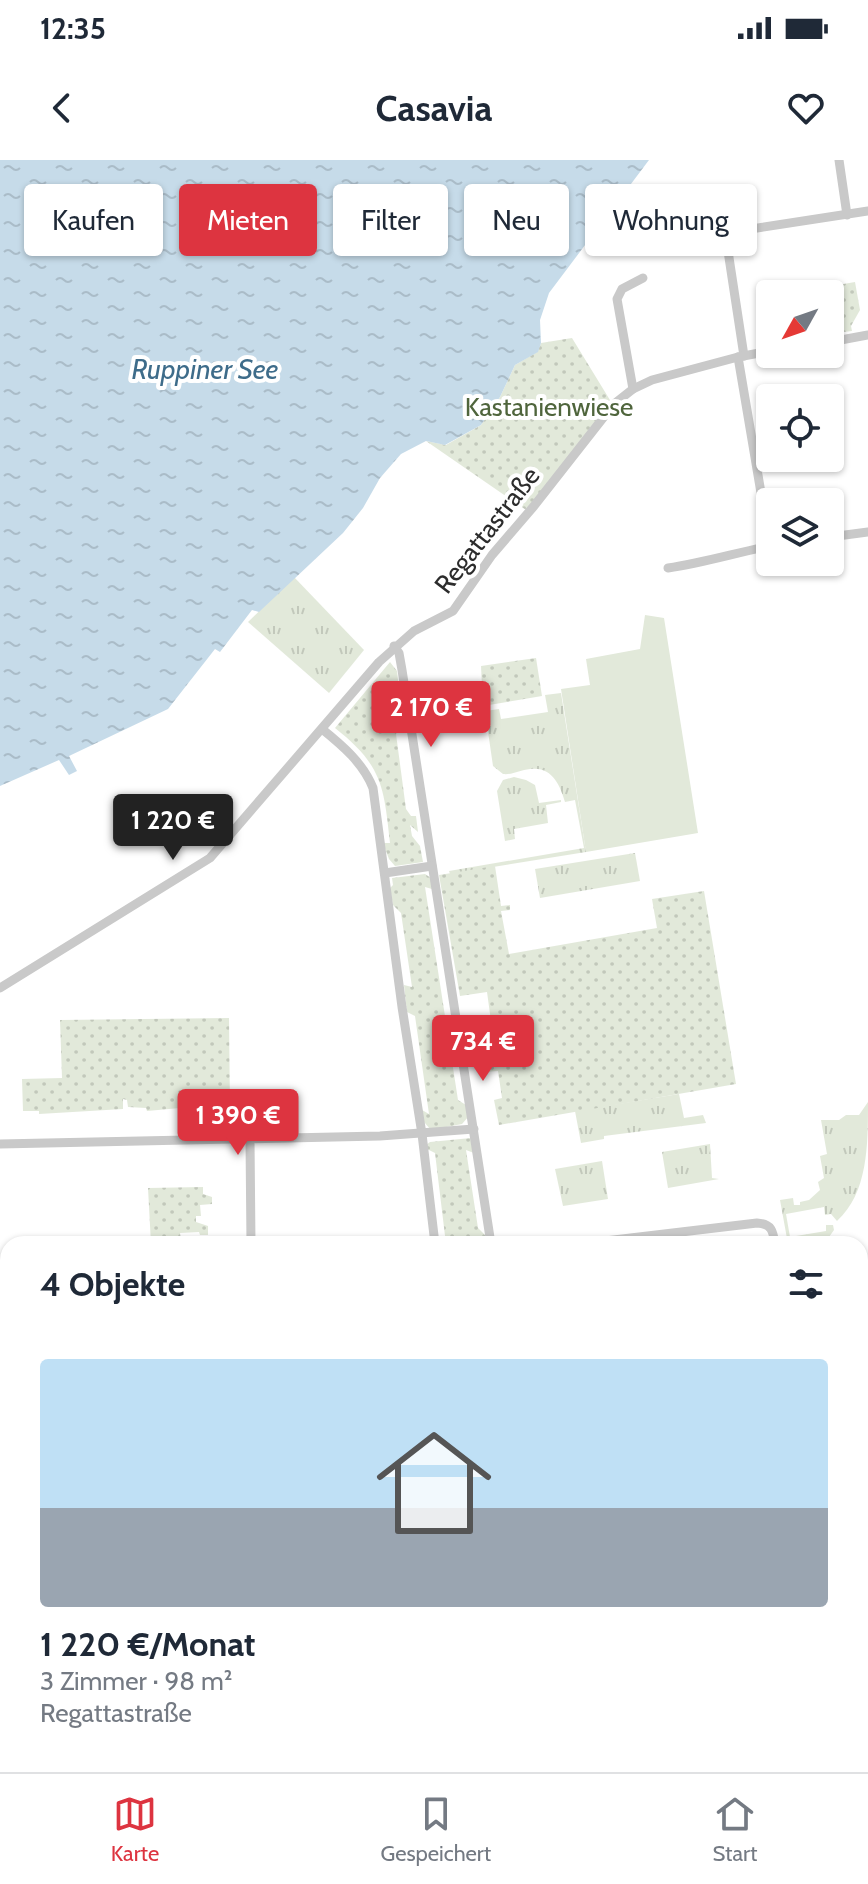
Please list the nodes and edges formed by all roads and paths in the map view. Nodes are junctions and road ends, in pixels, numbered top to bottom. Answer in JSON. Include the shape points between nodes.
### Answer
{"nodes":[{"id":1,"x":839,"y":160,"type":"edge"},
{"id":2,"x":868,"y":211,"type":"edge"},
{"id":3,"x":847,"y":215,"type":"junction"},
{"id":4,"x":757,"y":228,"type":"edge"},
{"id":5,"x":728,"y":256,"type":"edge"},
{"id":6,"x":643,"y":278,"type":"dead end"},
{"id":7,"x":868,"y":338,"type":"edge"},
{"id":8,"x":844,"y":341,"type":"edge"},
{"id":9,"x":756,"y":353,"type":"edge"},
{"id":10,"x":741,"y":356,"type":"junction"},
{"id":11,"x":633,"y":389,"type":"junction"},
{"id":12,"x":761,"y":488,"type":"edge"},
{"id":13,"x":868,"y":532,"type":"edge"},
{"id":14,"x":844,"y":535,"type":"edge"},
{"id":15,"x":756,"y":549,"type":"edge"},
{"id":16,"x":668,"y":568,"type":"dead end"},
{"id":17,"x":394,"y":646,"type":"junction"},
{"id":18,"x":322,"y":729,"type":"junction"},
{"id":19,"x":432,"y":866,"type":"junction"},
{"id":20,"x":385,"y":873,"type":"junction"},
{"id":21,"x":0,"y":988,"type":"edge"},
{"id":22,"x":474,"y":1129,"type":"junction"},
{"id":23,"x":422,"y":1134,"type":"junction"},
{"id":24,"x":250,"y":1140,"type":"junction"},
{"id":25,"x":0,"y":1144,"type":"edge"},
{"id":26,"x":251,"y":1236,"type":"edge"},
{"id":27,"x":434,"y":1236,"type":"edge"},
{"id":28,"x":490,"y":1236,"type":"edge"},
{"id":29,"x":642,"y":1236,"type":"edge"},
{"id":30,"x":774,"y":1236,"type":"edge"}],
"edges":[{"from":1,"to":3,"type":"street"},
{"from":2,"to":3,"type":"street"},
{"from":3,"to":4,"type":"street"},
{"from":5,"to":10,"type":"street"},
{"from":6,"to":11,"type":"street","via":[[622,289],[617,299]]},
{"from":7,"to":8,"type":"street"},
{"from":9,"to":10,"type":"street","name":"Regattastraße"},
{"from":10,"to":11,"type":"street","name":"Regattastraße"},
{"from":10,"to":12,"type":"street"},
{"from":11,"to":17,"type":"street","name":"Regattastraße","via":[[613,405],[453,611]]},
{"from":13,"to":14,"type":"street"},
{"from":15,"to":16,"type":"street"},
{"from":17,"to":18,"type":"street","name":"Regattastraße"},
{"from":17,"to":19,"type":"street"},
{"from":18,"to":20,"type":"street","via":[[367,773]]},
{"from":18,"to":21,"type":"street","name":"Regattastraße","via":[[210,858]]},
{"from":19,"to":20,"type":"street"},
{"from":19,"to":22,"type":"street"},
{"from":20,"to":23,"type":"street"},
{"from":22,"to":23,"type":"street"},
{"from":22,"to":28,"type":"street"},
{"from":23,"to":24,"type":"street"},
{"from":23,"to":27,"type":"street"},
{"from":24,"to":25,"type":"street"},
{"from":24,"to":26,"type":"street"},
{"from":29,"to":30,"type":"street","via":[[743,1223],[763,1223]]}]}
